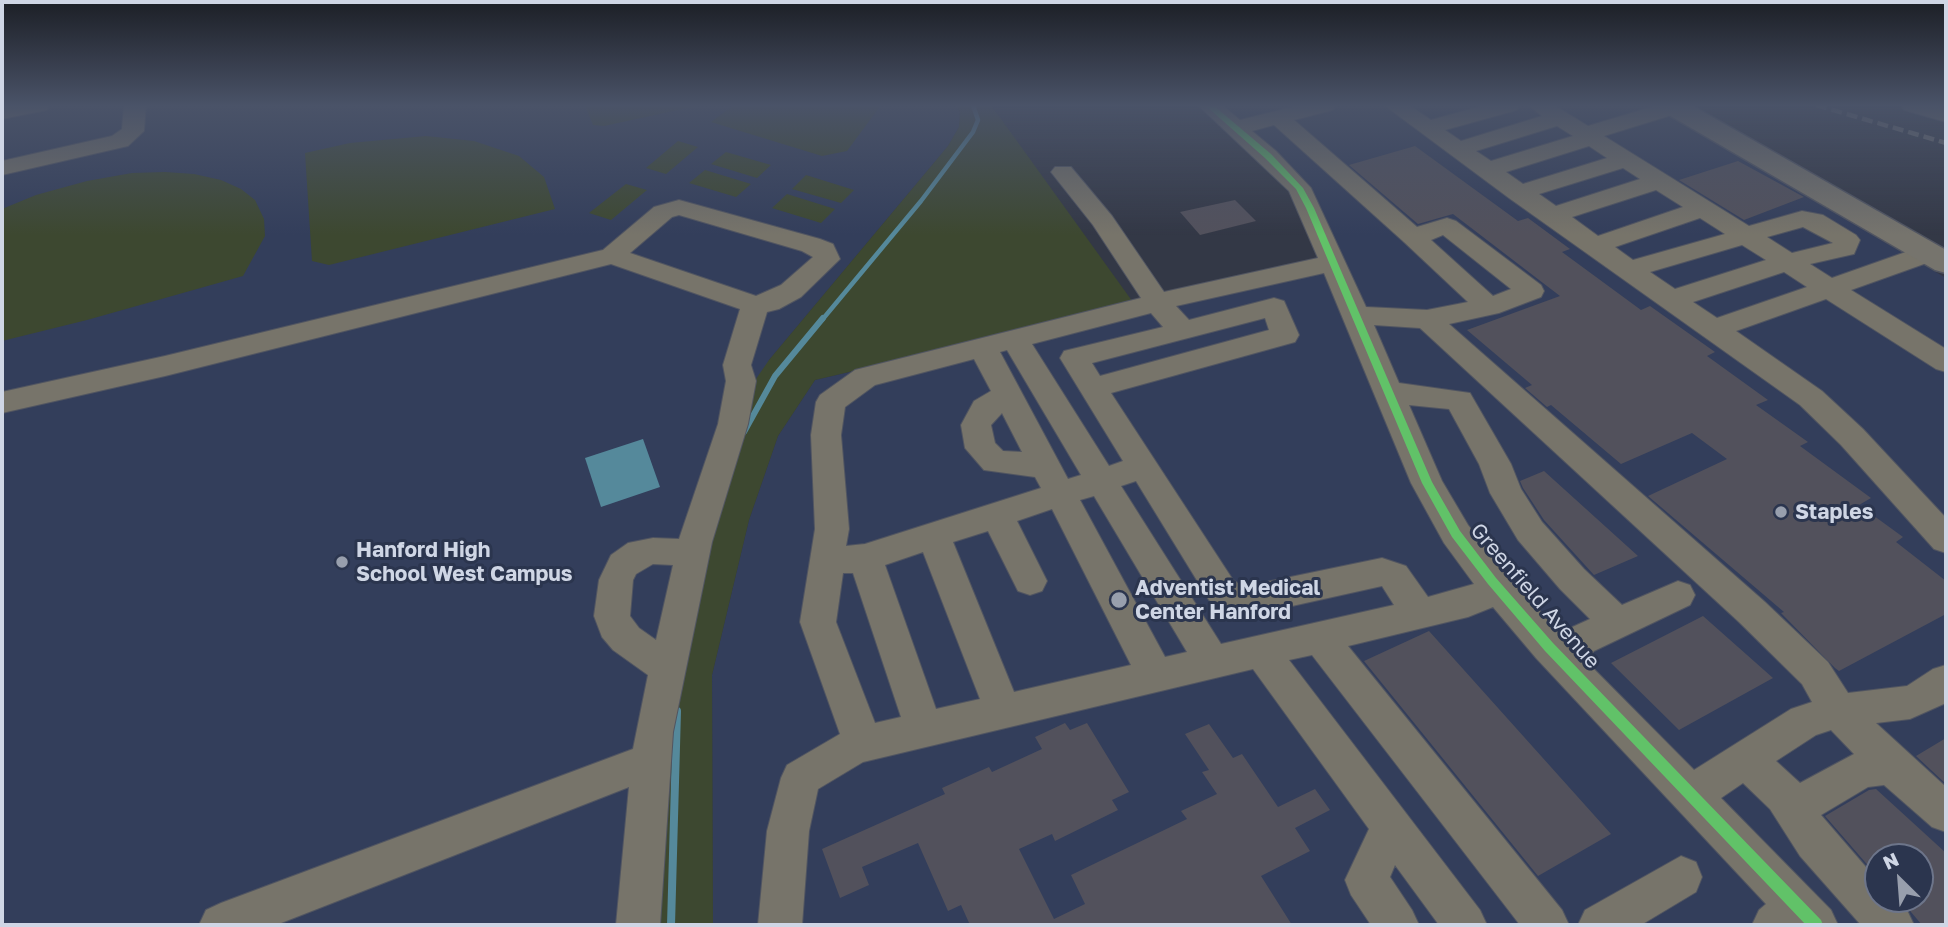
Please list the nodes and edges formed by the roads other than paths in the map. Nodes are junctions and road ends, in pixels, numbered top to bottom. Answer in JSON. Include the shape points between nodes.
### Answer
{"nodes":[{"id":1,"x":88,"y":148,"type":"edge"},
{"id":2,"x":1257,"y":148,"type":"edge"},
{"id":3,"x":1313,"y":148,"type":"edge"},
{"id":4,"x":1552,"y":148,"type":"edge"},
{"id":5,"x":1607,"y":148,"type":"edge"},
{"id":6,"x":1758,"y":148,"type":"edge"},
{"id":7,"x":1457,"y":149,"type":"edge"},
{"id":8,"x":1625,"y":160,"type":"junction"},
{"id":9,"x":2,"y":168,"type":"edge"},
{"id":10,"x":1487,"y":170,"type":"junction"},
{"id":11,"x":1063,"y":172,"type":"dead end"},
{"id":12,"x":1659,"y":181,"type":"junction"},
{"id":13,"x":1518,"y":193,"type":"junction"},
{"id":14,"x":1702,"y":209,"type":"junction"},
{"id":15,"x":1551,"y":216,"type":"junction"},
{"id":16,"x":1746,"y":236,"type":"junction"},
{"id":17,"x":1413,"y":237,"type":"junction"},
{"id":18,"x":1593,"y":246,"type":"junction"},
{"id":19,"x":1942,"y":253,"type":"edge"},
{"id":20,"x":612,"y":256,"type":"junction"},
{"id":21,"x":1787,"y":262,"type":"junction"},
{"id":22,"x":1334,"y":263,"type":"junction"},
{"id":23,"x":1628,"y":270,"type":"junction"},
{"id":24,"x":1828,"y":287,"type":"junction"},
{"id":25,"x":1670,"y":300,"type":"junction"},
{"id":26,"x":1158,"y":303,"type":"junction"},
{"id":27,"x":755,"y":305,"type":"junction"},
{"id":28,"x":1489,"y":307,"type":"junction"},
{"id":29,"x":1356,"y":315,"type":"junction"},
{"id":30,"x":1427,"y":319,"type":"junction"},
{"id":31,"x":1713,"y":330,"type":"junction"},
{"id":32,"x":1183,"y":331,"type":"junction"},
{"id":33,"x":1015,"y":340,"type":"junction"},
{"id":34,"x":983,"y":348,"type":"junction"},
{"id":35,"x":1946,"y":362,"type":"edge"},
{"id":36,"x":1093,"y":388,"type":"junction"},
{"id":37,"x":1388,"y":392,"type":"junction"},
{"id":38,"x":1008,"y":396,"type":"junction"},
{"id":39,"x":2,"y":402,"type":"edge"},
{"id":40,"x":1143,"y":467,"type":"junction"},
{"id":41,"x":1052,"y":480,"type":"junction"},
{"id":42,"x":1103,"y":480,"type":"junction"},
{"id":43,"x":997,"y":515,"type":"junction"},
{"id":44,"x":1942,"y":530,"type":"edge"},
{"id":45,"x":934,"y":537,"type":"junction"},
{"id":46,"x":693,"y":553,"type":"junction"},
{"id":47,"x":864,"y":558,"type":"junction"},
{"id":48,"x":827,"y":561,"type":"junction"},
{"id":49,"x":1030,"y":581,"type":"dead end"},
{"id":50,"x":1498,"y":589,"type":"junction"},
{"id":51,"x":1678,"y":595,"type":"dead end"},
{"id":52,"x":1420,"y":614,"type":"junction"},
{"id":53,"x":1618,"y":623,"type":"junction"},
{"id":54,"x":1320,"y":638,"type":"junction"},
{"id":55,"x":1261,"y":651,"type":"junction"},
{"id":56,"x":1564,"y":662,"type":"junction"},
{"id":57,"x":1213,"y":663,"type":"junction"},
{"id":58,"x":668,"y":669,"type":"junction"},
{"id":59,"x":1156,"y":676,"type":"junction"},
{"id":60,"x":1946,"y":681,"type":"edge"},
{"id":61,"x":1003,"y":711,"type":"junction"},
{"id":62,"x":1838,"y":711,"type":"junction"},
{"id":63,"x":925,"y":730,"type":"junction"},
{"id":64,"x":863,"y":744,"type":"junction"},
{"id":65,"x":1744,"y":758,"type":"junction"},
{"id":66,"x":649,"y":761,"type":"junction"},
{"id":67,"x":1891,"y":765,"type":"junction"},
{"id":68,"x":1692,"y":794,"type":"junction"},
{"id":69,"x":1794,"y":809,"type":"junction"},
{"id":70,"x":1946,"y":813,"type":"edge"},
{"id":71,"x":1392,"y":827,"type":"junction"},
{"id":72,"x":1681,"y":877,"type":"dead end"},
{"id":73,"x":1796,"y":919,"type":"edge"},
{"id":74,"x":246,"y":920,"type":"edge"},
{"id":75,"x":638,"y":925,"type":"edge"},
{"id":76,"x":780,"y":925,"type":"edge"},
{"id":77,"x":1397,"y":925,"type":"edge"},
{"id":78,"x":1465,"y":925,"type":"edge"},
{"id":79,"x":1547,"y":925,"type":"edge"},
{"id":80,"x":1600,"y":925,"type":"edge"},
{"id":81,"x":1892,"y":925,"type":"edge"}],
"edges":[{"from":1,"to":9,"type":"street"},
{"from":2,"to":22,"type":"street","name":"Greenfield Avenue","via":[[1299,188]]},
{"from":3,"to":17,"type":"street"},
{"from":4,"to":10,"type":"street"},
{"from":5,"to":8,"type":"street"},
{"from":6,"to":19,"type":"main road"},
{"from":7,"to":10,"type":"street"},
{"from":8,"to":12,"type":"street"},
{"from":8,"to":13,"type":"street"},
{"from":10,"to":13,"type":"street"},
{"from":11,"to":26,"type":"street","via":[[1103,220]]},
{"from":12,"to":14,"type":"street"},
{"from":12,"to":15,"type":"street"},
{"from":13,"to":15,"type":"street"},
{"from":14,"to":16,"type":"street"},
{"from":14,"to":18,"type":"street"},
{"from":15,"to":18,"type":"street"},
{"from":16,"to":21,"type":"street"},
{"from":16,"to":21,"type":"street","via":[[1802,219],[1814,220],[1847,240],[1845,248]]},
{"from":16,"to":23,"type":"street"},
{"from":17,"to":28,"type":"street"},
{"from":17,"to":28,"type":"street","via":[[1447,226],[1531,291]]},
{"from":18,"to":23,"type":"street"},
{"from":19,"to":24,"type":"street"},
{"from":20,"to":27,"type":"street"},
{"from":20,"to":27,"type":"street","via":[[663,212],[679,207],[826,253],[826,262],[791,291]]},
{"from":20,"to":39,"type":"street"},
{"from":21,"to":24,"type":"street"},
{"from":21,"to":25,"type":"street"},
{"from":22,"to":26,"type":"street"},
{"from":22,"to":29,"type":"street","name":"Greenfield Avenue"},
{"from":23,"to":25,"type":"street"},
{"from":24,"to":31,"type":"street"},
{"from":24,"to":35,"type":"street"},
{"from":25,"to":31,"type":"street"},
{"from":26,"to":32,"type":"street"},
{"from":26,"to":33,"type":"street"},
{"from":27,"to":46,"type":"street","via":[[737,365],[741,381],[733,424]]},
{"from":28,"to":30,"type":"street"},
{"from":29,"to":30,"type":"street"},
{"from":29,"to":37,"type":"street","name":"Greenfield Avenue"},
{"from":30,"to":62,"type":"street","via":[[1752,612],[1815,673]]},
{"from":31,"to":44,"type":"street","via":[[1811,398]]},
{"from":32,"to":36,"type":"street","via":[[1074,358]]},
{"from":32,"to":36,"type":"street","via":[[1274,307],[1285,335]]},
{"from":33,"to":34,"type":"street"},
{"from":33,"to":42,"type":"street"},
{"from":34,"to":38,"type":"street"},
{"from":34,"to":48,"type":"street","via":[[865,377],[831,402],[826,435],[832,529]]},
{"from":36,"to":40,"type":"street"},
{"from":37,"to":50,"type":"street","name":"Greenfield Avenue","via":[[1427,483],[1456,534]]},
{"from":37,"to":53,"type":"street","via":[[1459,400],[1530,531]]},
{"from":38,"to":41,"type":"street"},
{"from":38,"to":41,"type":"street","via":[[985,409],[976,425],[981,448],[995,462]]},
{"from":40,"to":42,"type":"street"},
{"from":40,"to":52,"type":"street","via":[[1221,590],[1231,598],[1247,601],[1382,572],[1394,576]]},
{"from":41,"to":42,"type":"street"},
{"from":41,"to":43,"type":"street"},
{"from":41,"to":59,"type":"street"},
{"from":42,"to":57,"type":"street"},
{"from":43,"to":45,"type":"street"},
{"from":43,"to":49,"type":"street"},
{"from":45,"to":47,"type":"street"},
{"from":45,"to":61,"type":"street"},
{"from":46,"to":58,"type":"street"},
{"from":46,"to":58,"type":"street","via":[[640,553],[623,565],[615,580],[615,626]]},
{"from":47,"to":48,"type":"street"},
{"from":47,"to":63,"type":"street"},
{"from":48,"to":64,"type":"street","via":[[818,622]]},
{"from":50,"to":52,"type":"street"},
{"from":50,"to":56,"type":"street","name":"Greenfield Avenue"},
{"from":51,"to":53,"type":"street"},
{"from":52,"to":54,"type":"street"},
{"from":53,"to":56,"type":"street","via":[[1581,640]]},
{"from":54,"to":55,"type":"street"},
{"from":54,"to":79,"type":"street"},
{"from":55,"to":57,"type":"street"},
{"from":55,"to":71,"type":"street"},
{"from":56,"to":68,"type":"street","name":"Greenfield Avenue"},
{"from":57,"to":59,"type":"street"},
{"from":58,"to":66,"type":"street"},
{"from":59,"to":61,"type":"street"},
{"from":60,"to":62,"type":"street","via":[[1910,702]]},
{"from":61,"to":63,"type":"street"},
{"from":62,"to":65,"type":"street","via":[[1805,721]]},
{"from":62,"to":67,"type":"street"},
{"from":63,"to":64,"type":"street"},
{"from":64,"to":76,"type":"street","via":[[801,778],[789,831]]},
{"from":65,"to":68,"type":"street"},
{"from":65,"to":69,"type":"street"},
{"from":66,"to":74,"type":"street","via":[[317,888]]},
{"from":66,"to":75,"type":"street"},
{"from":67,"to":69,"type":"street","via":[[1861,770]]},
{"from":67,"to":70,"type":"street"},
{"from":68,"to":73,"type":"street","name":"Greenfield Avenue"},
{"from":69,"to":81,"type":"street","via":[[1815,842]]},
{"from":71,"to":77,"type":"street","via":[[1366,880]]},
{"from":71,"to":78,"type":"street"},
{"from":72,"to":80,"type":"street"}]}
